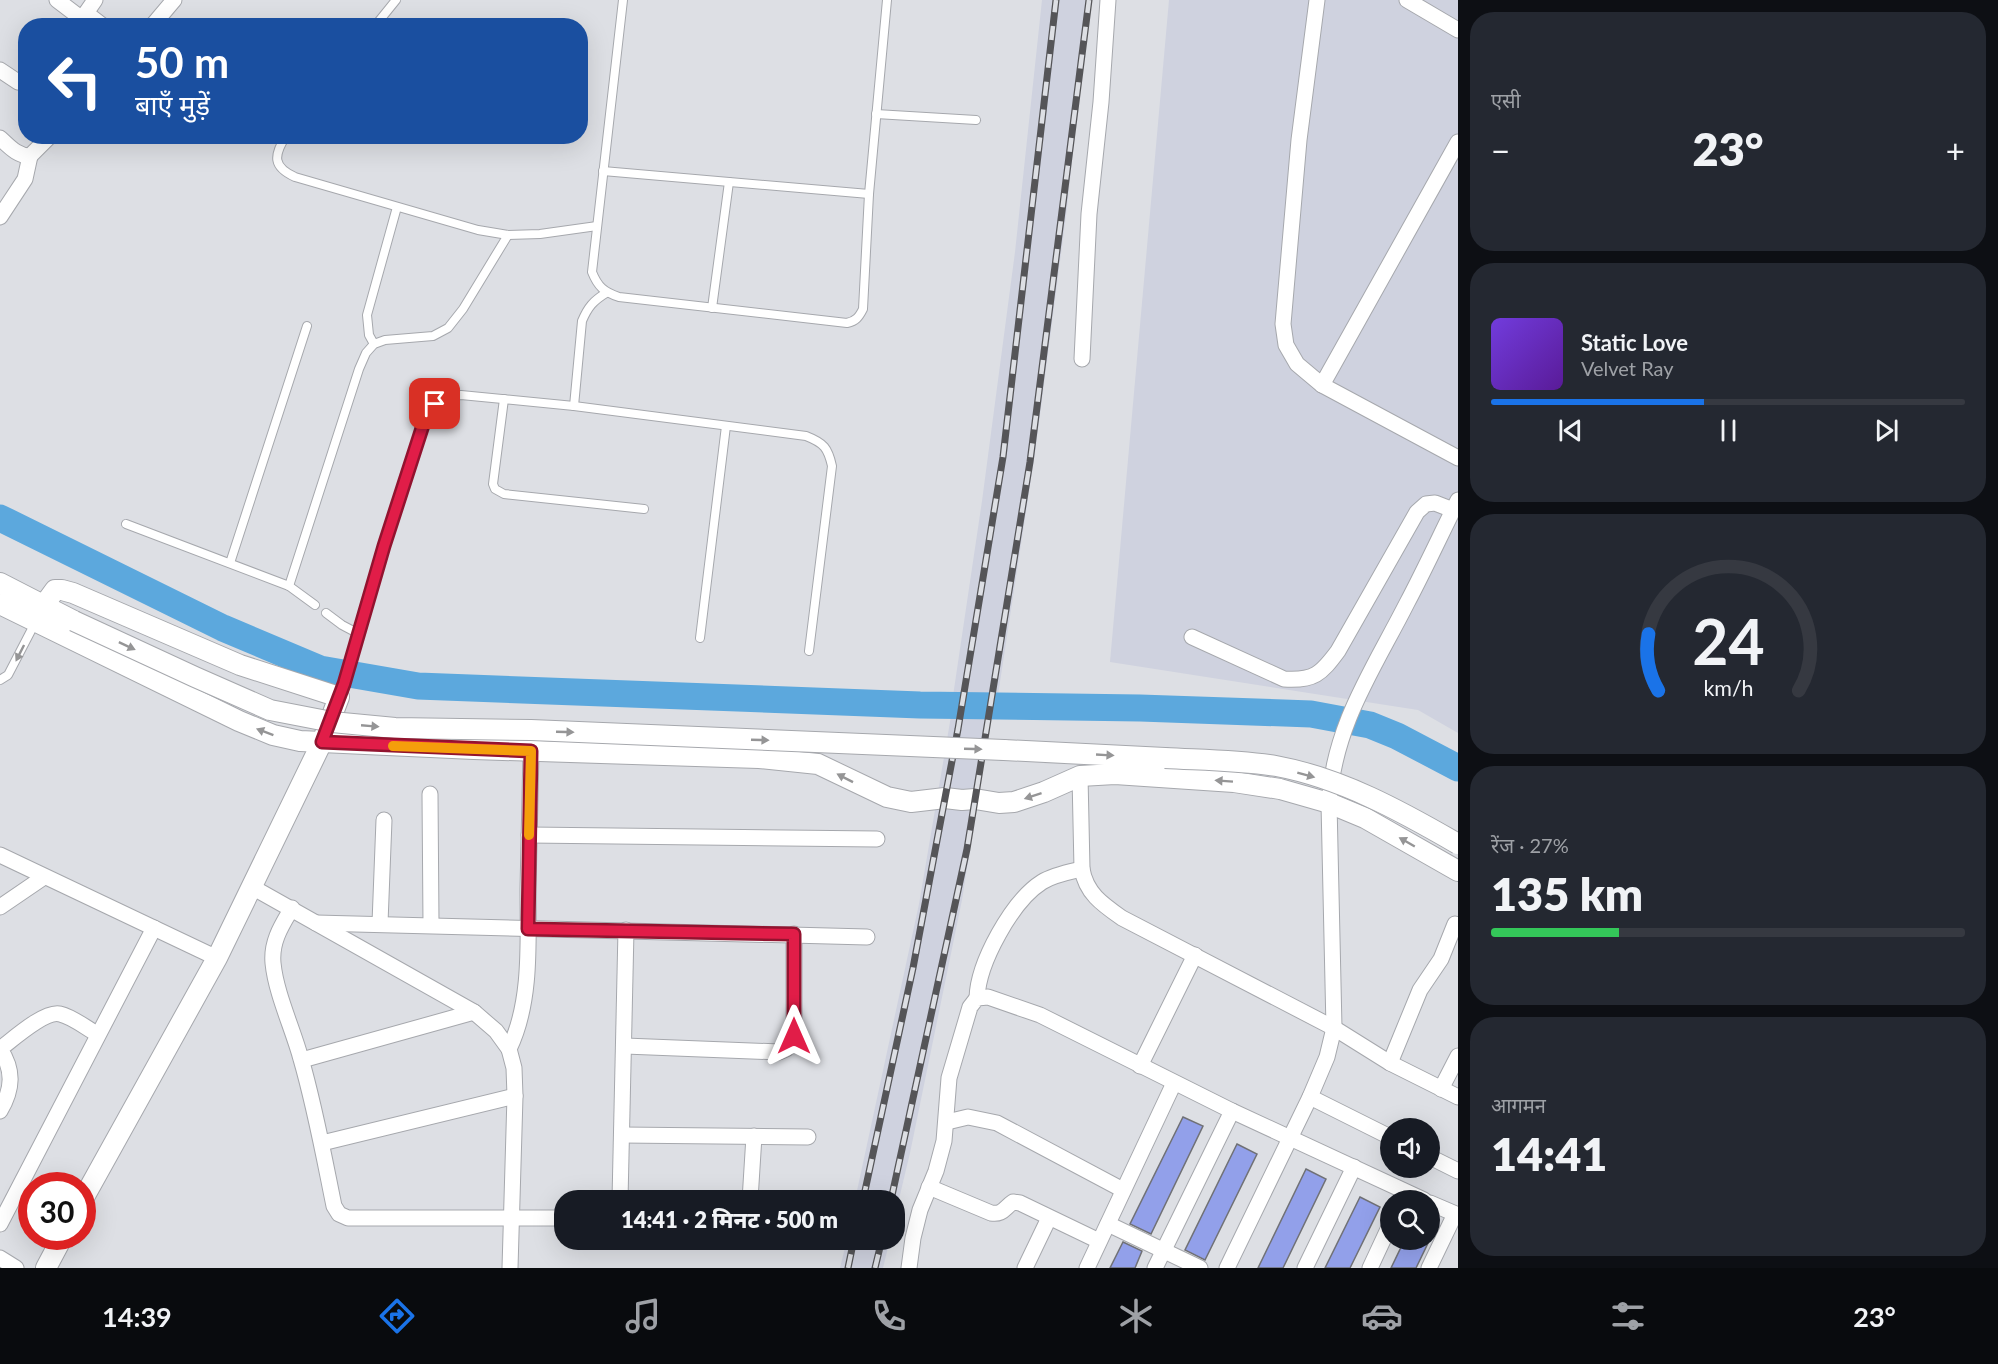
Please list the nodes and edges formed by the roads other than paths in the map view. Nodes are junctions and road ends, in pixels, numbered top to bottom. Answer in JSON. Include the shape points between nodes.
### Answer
{"nodes":[{"id":1,"x":57,"y":0,"type":"edge"},
{"id":2,"x":95,"y":0,"type":"edge"},
{"id":3,"x":174,"y":0,"type":"edge"},
{"id":4,"x":396,"y":0,"type":"edge"},
{"id":5,"x":623,"y":0,"type":"edge"},
{"id":6,"x":887,"y":0,"type":"edge"},
{"id":7,"x":1108,"y":0,"type":"edge"},
{"id":8,"x":1317,"y":0,"type":"edge"},
{"id":9,"x":1407,"y":0,"type":"edge"},
{"id":10,"x":81,"y":18,"type":"edge"},
{"id":11,"x":83,"y":18,"type":"edge"},
{"id":12,"x":159,"y":18,"type":"edge"},
{"id":13,"x":381,"y":18,"type":"edge"},
{"id":14,"x":1458,"y":30,"type":"edge"},
{"id":15,"x":0,"y":70,"type":"edge"},
{"id":16,"x":18,"y":82,"type":"edge"},
{"id":17,"x":876,"y":114,"type":"junction"},
{"id":18,"x":976,"y":120,"type":"dead end"},
{"id":19,"x":0,"y":138,"type":"edge"},
{"id":20,"x":1458,"y":142,"type":"edge"},
{"id":21,"x":42,"y":144,"type":"edge"},
{"id":22,"x":280,"y":144,"type":"edge"},
{"id":23,"x":30,"y":156,"type":"junction"},
{"id":24,"x":603,"y":171,"type":"junction"},
{"id":25,"x":729,"y":182,"type":"junction"},
{"id":26,"x":868,"y":194,"type":"junction"},
{"id":27,"x":398,"y":207,"type":"junction"},
{"id":28,"x":0,"y":217,"type":"edge"},
{"id":29,"x":597,"y":226,"type":"junction"},
{"id":30,"x":508,"y":235,"type":"junction"},
{"id":31,"x":606,"y":293,"type":"junction"},
{"id":32,"x":712,"y":308,"type":"junction"},
{"id":33,"x":307,"y":326,"type":"dead end"},
{"id":34,"x":374,"y":344,"type":"junction"},
{"id":35,"x":1082,"y":359,"type":"dead end"},
{"id":36,"x":1322,"y":385,"type":"junction"},
{"id":37,"x":504,"y":399,"type":"junction"},
{"id":38,"x":574,"y":406,"type":"junction"},
{"id":39,"x":726,"y":426,"type":"junction"},
{"id":40,"x":1458,"y":458,"type":"edge"},
{"id":41,"x":1455,"y":505,"type":"edge"},
{"id":42,"x":644,"y":509,"type":"dead end"},
{"id":43,"x":126,"y":524,"type":"dead end"},
{"id":44,"x":230,"y":563,"type":"junction"},
{"id":45,"x":0,"y":583,"type":"edge"},
{"id":46,"x":289,"y":586,"type":"junction"},
{"id":47,"x":315,"y":605,"type":"dead end"},
{"id":48,"x":1,"y":606,"type":"edge"},
{"id":49,"x":40,"y":613,"type":"junction"},
{"id":50,"x":326,"y":613,"type":"dead end"},
{"id":51,"x":359,"y":634,"type":"junction"},
{"id":52,"x":1192,"y":637,"type":"dead end"},
{"id":53,"x":700,"y":638,"type":"dead end"},
{"id":54,"x":809,"y":651,"type":"dead end"},
{"id":55,"x":0,"y":680,"type":"edge"},
{"id":56,"x":341,"y":691,"type":"junction"},
{"id":57,"x":322,"y":742,"type":"junction"},
{"id":58,"x":531,"y":751,"type":"junction"},
{"id":59,"x":1080,"y":776,"type":"junction"},
{"id":60,"x":430,"y":794,"type":"dead end"},
{"id":61,"x":1329,"y":802,"type":"junction"},
{"id":62,"x":384,"y":820,"type":"dead end"},
{"id":63,"x":529,"y":835,"type":"junction"},
{"id":64,"x":877,"y":839,"type":"dead end"},
{"id":65,"x":1458,"y":844,"type":"edge"},
{"id":66,"x":0,"y":855,"type":"edge"},
{"id":67,"x":1082,"y":869,"type":"junction"},
{"id":68,"x":1458,"y":871,"type":"edge"},
{"id":69,"x":44,"y":876,"type":"junction"},
{"id":70,"x":252,"y":887,"type":"junction"},
{"id":71,"x":0,"y":907,"type":"edge"},
{"id":72,"x":292,"y":908,"type":"junction"},
{"id":73,"x":316,"y":923,"type":"junction"},
{"id":74,"x":381,"y":923,"type":"junction"},
{"id":75,"x":431,"y":924,"type":"junction"},
{"id":76,"x":1455,"y":924,"type":"dead end"},
{"id":77,"x":154,"y":928,"type":"junction"},
{"id":78,"x":528,"y":929,"type":"junction"},
{"id":79,"x":626,"y":930,"type":"junction"},
{"id":80,"x":794,"y":934,"type":"junction"},
{"id":81,"x":867,"y":937,"type":"dead end"},
{"id":82,"x":1195,"y":956,"type":"junction"},
{"id":83,"x":217,"y":958,"type":"junction"},
{"id":84,"x":976,"y":998,"type":"junction"},
{"id":85,"x":474,"y":1012,"type":"junction"},
{"id":86,"x":1334,"y":1028,"type":"junction"},
{"id":87,"x":97,"y":1034,"type":"junction"},
{"id":88,"x":625,"y":1046,"type":"junction"},
{"id":89,"x":509,"y":1048,"type":"junction"},
{"id":90,"x":1458,"y":1056,"type":"edge"},
{"id":91,"x":302,"y":1060,"type":"junction"},
{"id":92,"x":1390,"y":1063,"type":"junction"},
{"id":93,"x":1140,"y":1066,"type":"junction"},
{"id":94,"x":1174,"y":1083,"type":"junction"},
{"id":95,"x":1441,"y":1089,"type":"junction"},
{"id":96,"x":515,"y":1096,"type":"junction"},
{"id":97,"x":1310,"y":1097,"type":"junction"},
{"id":98,"x":1458,"y":1097,"type":"edge"},
{"id":99,"x":0,"y":1111,"type":"edge"},
{"id":100,"x":1232,"y":1111,"type":"junction"},
{"id":101,"x":947,"y":1122,"type":"junction"},
{"id":102,"x":1380,"y":1132,"type":"edge"},
{"id":103,"x":622,"y":1135,"type":"junction"},
{"id":104,"x":754,"y":1136,"type":"junction"},
{"id":105,"x":808,"y":1137,"type":"dead end"},
{"id":106,"x":1291,"y":1137,"type":"junction"},
{"id":107,"x":322,"y":1143,"type":"junction"},
{"id":108,"x":1440,"y":1161,"type":"edge"},
{"id":109,"x":1354,"y":1167,"type":"junction"},
{"id":110,"x":1458,"y":1171,"type":"edge"},
{"id":111,"x":96,"y":1177,"type":"edge"},
{"id":112,"x":929,"y":1187,"type":"junction"},
{"id":113,"x":620,"y":1190,"type":"edge"},
{"id":114,"x":751,"y":1190,"type":"edge"},
{"id":115,"x":1123,"y":1190,"type":"junction"},
{"id":116,"x":1394,"y":1190,"type":"edge"},
{"id":117,"x":1440,"y":1207,"type":"edge"},
{"id":118,"x":1456,"y":1214,"type":"edge"},
{"id":119,"x":554,"y":1218,"type":"edge"},
{"id":120,"x":1049,"y":1218,"type":"junction"},
{"id":121,"x":512,"y":1219,"type":"junction"},
{"id":122,"x":0,"y":1224,"type":"edge"},
{"id":123,"x":1108,"y":1224,"type":"junction"},
{"id":124,"x":1100,"y":1241,"type":"junction"},
{"id":125,"x":1380,"y":1246,"type":"edge"},
{"id":126,"x":56,"y":1250,"type":"edge"},
{"id":127,"x":1164,"y":1250,"type":"junction"},
{"id":128,"x":0,"y":1258,"type":"edge"},
{"id":129,"x":16,"y":1268,"type":"edge"},
{"id":130,"x":46,"y":1268,"type":"edge"},
{"id":131,"x":510,"y":1268,"type":"edge"},
{"id":132,"x":909,"y":1268,"type":"edge"},
{"id":133,"x":1025,"y":1268,"type":"edge"},
{"id":134,"x":1087,"y":1268,"type":"edge"},
{"id":135,"x":1155,"y":1268,"type":"edge"},
{"id":136,"x":1200,"y":1268,"type":"edge"},
{"id":137,"x":1227,"y":1268,"type":"edge"},
{"id":138,"x":1305,"y":1268,"type":"edge"},
{"id":139,"x":1370,"y":1268,"type":"edge"},
{"id":140,"x":1429,"y":1268,"type":"edge"}],
"edges":[{"from":1,"to":10,"type":"street"},
{"from":2,"to":11,"type":"street"},
{"from":3,"to":12,"type":"street"},
{"from":4,"to":13,"type":"lane"},
{"from":5,"to":24,"type":"lane"},
{"from":6,"to":17,"type":"lane"},
{"from":7,"to":35,"type":"street","via":[[1089,214]]},
{"from":8,"to":36,"type":"street","via":[[1299,140],[1283,324],[1286,345],[1297,364]]},
{"from":9,"to":14,"type":"street"},
{"from":15,"to":16,"type":"street"},
{"from":17,"to":18,"type":"lane"},
{"from":17,"to":26,"type":"lane"},
{"from":19,"to":23,"type":"street","via":[[14,151]]},
{"from":20,"to":36,"type":"street"},
{"from":21,"to":23,"type":"street"},
{"from":22,"to":27,"type":"lane","via":[[276,159],[285,173]]},
{"from":23,"to":28,"type":"street","via":[[25,180]]},
{"from":24,"to":25,"type":"lane"},
{"from":24,"to":29,"type":"lane"},
{"from":25,"to":26,"type":"lane"},
{"from":25,"to":32,"type":"lane"},
{"from":26,"to":32,"type":"lane","via":[[863,309],[854,321]]},
{"from":27,"to":30,"type":"lane"},
{"from":27,"to":34,"type":"lane","via":[[367,315]]},
{"from":29,"to":30,"type":"lane"},
{"from":29,"to":31,"type":"lane","via":[[592,272],[597,285]]},
{"from":30,"to":34,"type":"lane","via":[[448,328],[434,336]]},
{"from":31,"to":32,"type":"lane"},
{"from":31,"to":38,"type":"lane","via":[[593,300],[582,321]]},
{"from":33,"to":44,"type":"lane"},
{"from":34,"to":46,"type":"lane","via":[[359,369]]},
{"from":36,"to":40,"type":"street"},
{"from":37,"to":38,"type":"lane"},
{"from":37,"to":42,"type":"lane","via":[[495,489],[504,494]]},
{"from":37,"to":51,"type":"lane","via":[[447,396],[435,404],[425,419]]},
{"from":38,"to":39,"type":"lane"},
{"from":39,"to":53,"type":"lane"},
{"from":39,"to":54,"type":"lane","via":[[806,436],[819,441],[829,452],[831,480]]},
{"from":41,"to":52,"type":"street","via":[[1426,504],[1417,512],[1338,651],[1313,678],[1284,679]]},
{"from":41,"to":61,"type":"street","via":[[1356,697],[1330,779]]},
{"from":43,"to":44,"type":"lane"},
{"from":44,"to":46,"type":"lane"},
{"from":45,"to":49,"type":"street"},
{"from":46,"to":47,"type":"lane"},
{"from":48,"to":49,"type":"street"},
{"from":49,"to":55,"type":"lane","one_way":true,"via":[[8,675]]},
{"from":49,"to":56,"type":"street","via":[[55,590],[74,593],[240,665]]},
{"from":57,"to":49,"type":"street","one_way":true,"via":[[273,735],[239,721]]},
{"from":49,"to":65,"type":"street","one_way":true,"bridge":true,"via":[[74,621],[270,710],[332,722],[395,728],[554,731],[1276,766],[1356,791]]},
{"from":50,"to":51,"type":"lane"},
{"from":51,"to":56,"type":"lane"},
{"from":56,"to":57,"type":"street"},
{"from":57,"to":58,"type":"street"},
{"from":57,"to":70,"type":"street"},
{"from":59,"to":58,"type":"street","one_way":true,"via":[[1014,802],[945,798],[911,802],[887,797],[808,762]]},
{"from":58,"to":63,"type":"street"},
{"from":61,"to":59,"type":"street","one_way":true,"via":[[1234,782],[1115,774]]},
{"from":59,"to":67,"type":"street"},
{"from":60,"to":75,"type":"street"},
{"from":68,"to":61,"type":"street","one_way":true},
{"from":61,"to":86,"type":"street"},
{"from":62,"to":74,"type":"street"},
{"from":63,"to":64,"type":"street"},
{"from":63,"to":78,"type":"street"},
{"from":66,"to":69,"type":"street"},
{"from":67,"to":82,"type":"street","via":[[1092,895],[1102,905]]},
{"from":67,"to":84,"type":"street","via":[[1044,881],[1019,905],[982,967]]},
{"from":69,"to":71,"type":"street"},
{"from":69,"to":77,"type":"street"},
{"from":70,"to":72,"type":"street"},
{"from":70,"to":83,"type":"street"},
{"from":72,"to":73,"type":"street"},
{"from":72,"to":91,"type":"street","via":[[278,932],[273,962]]},
{"from":73,"to":74,"type":"street"},
{"from":73,"to":85,"type":"street"},
{"from":74,"to":75,"type":"street"},
{"from":75,"to":78,"type":"street"},
{"from":76,"to":92,"type":"street","via":[[1441,959],[1420,990]]},
{"from":77,"to":83,"type":"street"},
{"from":77,"to":87,"type":"street"},
{"from":78,"to":79,"type":"street"},
{"from":78,"to":89,"type":"street","via":[[524,1007]]},
{"from":79,"to":80,"type":"street"},
{"from":79,"to":88,"type":"street"},
{"from":80,"to":81,"type":"street"},
{"from":80,"to":88,"type":"street","via":[[794,1036],[786,1049],[779,1052]]},
{"from":82,"to":86,"type":"street"},
{"from":82,"to":93,"type":"street"},
{"from":83,"to":111,"type":"street"},
{"from":84,"to":93,"type":"street","via":[[988,997],[1040,1015]]},
{"from":84,"to":101,"type":"street","via":[[949,1078]]},
{"from":85,"to":89,"type":"street"},
{"from":85,"to":91,"type":"street"},
{"from":86,"to":92,"type":"street"},
{"from":86,"to":97,"type":"street"},
{"from":87,"to":99,"type":"street","via":[[52,1013],[0,1049],[11,1078]]},
{"from":87,"to":122,"type":"street"},
{"from":88,"to":103,"type":"street"},
{"from":89,"to":96,"type":"street"},
{"from":90,"to":95,"type":"street"},
{"from":91,"to":107,"type":"street"},
{"from":92,"to":95,"type":"street"},
{"from":93,"to":94,"type":"street"},
{"from":94,"to":100,"type":"street"},
{"from":94,"to":115,"type":"street"},
{"from":95,"to":98,"type":"street"},
{"from":96,"to":107,"type":"street"},
{"from":96,"to":121,"type":"street"},
{"from":97,"to":102,"type":"street"},
{"from":97,"to":106,"type":"street"},
{"from":100,"to":106,"type":"street"},
{"from":100,"to":127,"type":"street"},
{"from":101,"to":112,"type":"street"},
{"from":101,"to":115,"type":"street","via":[[968,1117],[997,1123]]},
{"from":103,"to":104,"type":"street"},
{"from":103,"to":113,"type":"street"},
{"from":104,"to":105,"type":"street"},
{"from":104,"to":114,"type":"street"},
{"from":106,"to":109,"type":"street"},
{"from":106,"to":137,"type":"street"},
{"from":107,"to":121,"type":"street","via":[[334,1206],[348,1218]]},
{"from":108,"to":110,"type":"street"},
{"from":109,"to":116,"type":"street"},
{"from":109,"to":138,"type":"street"},
{"from":112,"to":120,"type":"street","via":[[991,1213],[1004,1212],[1013,1202]]},
{"from":112,"to":132,"type":"street","via":[[913,1238]]},
{"from":115,"to":123,"type":"street"},
{"from":117,"to":118,"type":"street"},
{"from":118,"to":140,"type":"street"},
{"from":119,"to":121,"type":"street"},
{"from":120,"to":124,"type":"street"},
{"from":120,"to":133,"type":"street"},
{"from":121,"to":131,"type":"street"},
{"from":123,"to":124,"type":"street"},
{"from":123,"to":127,"type":"street"},
{"from":124,"to":134,"type":"street"},
{"from":125,"to":139,"type":"street"},
{"from":126,"to":130,"type":"street"},
{"from":127,"to":135,"type":"street"},
{"from":127,"to":136,"type":"street"},
{"from":128,"to":129,"type":"street"}]}
